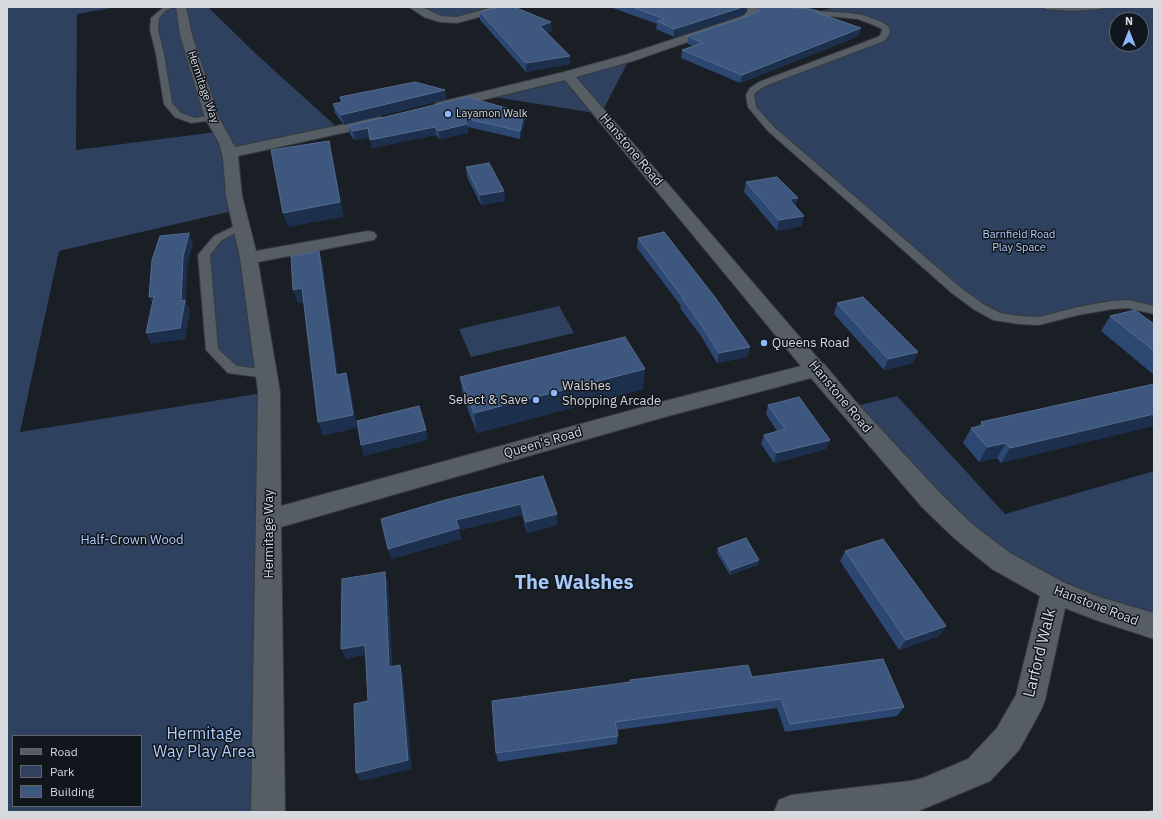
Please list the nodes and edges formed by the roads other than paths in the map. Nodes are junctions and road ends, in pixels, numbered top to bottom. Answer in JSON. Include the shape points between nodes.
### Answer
{"nodes":[{"id":1,"x":170,"y":7,"type":"edge"},
{"id":2,"x":181,"y":7,"type":"edge"},
{"id":3,"x":414,"y":7,"type":"edge"},
{"id":4,"x":502,"y":7,"type":"edge"},
{"id":5,"x":835,"y":7,"type":"edge"},
{"id":6,"x":1046,"y":7,"type":"edge"},
{"id":7,"x":1101,"y":7,"type":"edge"},
{"id":8,"x":757,"y":9,"type":"edge"},
{"id":9,"x":789,"y":12,"type":"edge"},
{"id":10,"x":812,"y":13,"type":"junction"},
{"id":11,"x":568,"y":75,"type":"junction"},
{"id":12,"x":427,"y":110,"type":"edge"},
{"id":13,"x":212,"y":118,"type":"junction"},
{"id":14,"x":390,"y":119,"type":"edge"},
{"id":15,"x":230,"y":154,"type":"junction"},
{"id":16,"x":241,"y":226,"type":"junction"},
{"id":17,"x":368,"y":236,"type":"dead end"},
{"id":18,"x":249,"y":258,"type":"junction"},
{"id":19,"x":1154,"y":310,"type":"edge"},
{"id":20,"x":817,"y":369,"type":"junction"},
{"id":21,"x":266,"y":373,"type":"junction"},
{"id":22,"x":269,"y":520,"type":"junction"},
{"id":23,"x":1055,"y":591,"type":"junction"},
{"id":24,"x":1154,"y":626,"type":"edge"},
{"id":25,"x":268,"y":812,"type":"edge"},
{"id":26,"x":791,"y":812,"type":"edge"}],
"edges":[{"from":1,"to":13,"type":"lane","via":[[155,18],[154,30],[168,104],[178,115],[194,121]]},
{"from":2,"to":13,"type":"street","name":"Hermitage Way","via":[[186,35]]},
{"from":3,"to":4,"type":"street","via":[[440,19],[457,20]]},
{"from":5,"to":10,"type":"lane"},
{"from":6,"to":7,"type":"lane"},
{"from":8,"to":11,"type":"street","via":[[751,16],[742,20],[629,58]]},
{"from":9,"to":10,"type":"lane"},
{"from":10,"to":19,"type":"lane","via":[[860,17],[879,24],[886,32],[881,39],[762,84],[753,90],[750,101],[771,129],[845,194],[967,299],[997,317],[1039,321],[1078,311],[1128,304]]},
{"from":11,"to":12,"type":"street"},
{"from":11,"to":20,"type":"street","name":"Hanstone Road"},
{"from":13,"to":15,"type":"street","name":"Hermitage Way"},
{"from":14,"to":15,"type":"street"},
{"from":15,"to":16,"type":"street","name":"Hermitage Way","via":[[234,196]]},
{"from":16,"to":18,"type":"street","name":"Hermitage Way"},
{"from":16,"to":21,"type":"lane","via":[[218,238],[204,255],[212,350],[234,370]]},
{"from":17,"to":18,"type":"street"},
{"from":18,"to":21,"type":"street","name":"Hermitage Way"},
{"from":20,"to":22,"type":"street","name":"Queen's Road"},
{"from":20,"to":23,"type":"street","name":"Hanstone Road","via":[[848,408],[931,500],[963,531],[1001,561]]},
{"from":21,"to":22,"type":"street","name":"Hermitage Way","via":[[269,392]]},
{"from":22,"to":25,"type":"street","name":"Hermitage Way"},
{"from":23,"to":24,"type":"street","name":"Hanstone Road","via":[[1096,608]]},
{"from":23,"to":26,"type":"street","name":"Larford Walk","via":[[1030,700],[1008,739],[978,770],[916,795]]}]}
